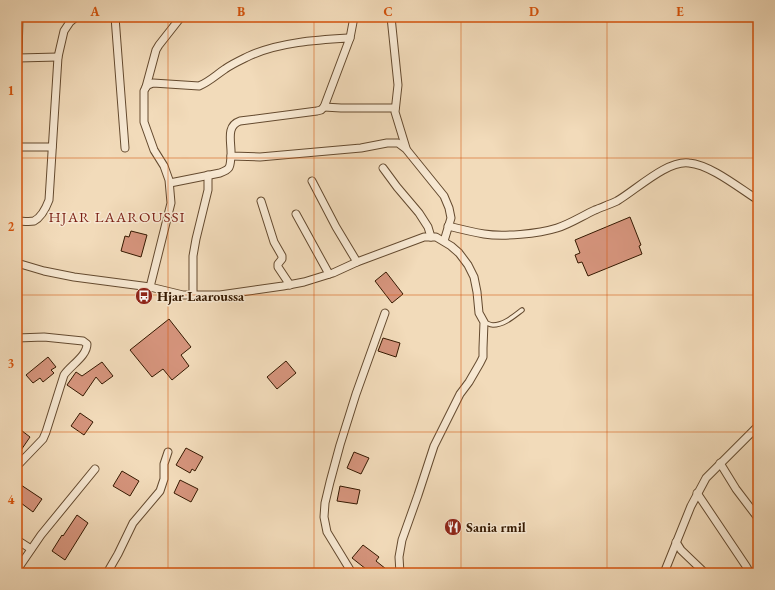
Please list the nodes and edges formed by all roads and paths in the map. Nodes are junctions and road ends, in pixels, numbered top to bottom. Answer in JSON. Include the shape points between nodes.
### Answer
{"nodes":[{"id":1,"x":19,"y":17,"type":"edge"},
{"id":2,"x":76,"y":17,"type":"edge"},
{"id":3,"x":115,"y":17,"type":"edge"},
{"id":4,"x":181,"y":17,"type":"edge"},
{"id":5,"x":354,"y":17,"type":"edge"},
{"id":6,"x":391,"y":17,"type":"edge"},
{"id":7,"x":350,"y":38,"type":"junction"},
{"id":8,"x":18,"y":41,"type":"edge"},
{"id":9,"x":18,"y":58,"type":"junction"},
{"id":10,"x":58,"y":58,"type":"junction"},
{"id":11,"x":146,"y":87,"type":"junction"},
{"id":12,"x":17,"y":93,"type":"edge"},
{"id":13,"x":324,"y":107,"type":"junction"},
{"id":14,"x":395,"y":108,"type":"junction"},
{"id":15,"x":17,"y":147,"type":"edge"},
{"id":16,"x":52,"y":147,"type":"junction"},
{"id":17,"x":125,"y":148,"type":"dead end"},
{"id":18,"x":406,"y":149,"type":"junction"},
{"id":19,"x":231,"y":156,"type":"junction"},
{"id":20,"x":383,"y":168,"type":"dead end"},
{"id":21,"x":208,"y":176,"type":"junction"},
{"id":22,"x":312,"y":181,"type":"dead end"},
{"id":23,"x":170,"y":183,"type":"junction"},
{"id":24,"x":758,"y":200,"type":"edge"},
{"id":25,"x":261,"y":201,"type":"dead end"},
{"id":26,"x":296,"y":214,"type":"dead end"},
{"id":27,"x":17,"y":221,"type":"edge"},
{"id":28,"x":448,"y":226,"type":"junction"},
{"id":29,"x":431,"y":237,"type":"junction"},
{"id":30,"x":444,"y":242,"type":"junction"},
{"id":31,"x":357,"y":262,"type":"junction"},
{"id":32,"x":17,"y":263,"type":"edge"},
{"id":33,"x":329,"y":274,"type":"junction"},
{"id":34,"x":290,"y":285,"type":"junction"},
{"id":35,"x":150,"y":288,"type":"junction"},
{"id":36,"x":193,"y":295,"type":"junction"},
{"id":37,"x":522,"y":310,"type":"dead end"},
{"id":38,"x":384,"y":313,"type":"dead end"},
{"id":39,"x":484,"y":322,"type":"junction"},
{"id":40,"x":17,"y":338,"type":"edge"},
{"id":41,"x":758,"y":426,"type":"edge"},
{"id":42,"x":168,"y":452,"type":"dead end"},
{"id":43,"x":720,"y":463,"type":"junction"},
{"id":44,"x":17,"y":466,"type":"edge"},
{"id":45,"x":95,"y":469,"type":"dead end"},
{"id":46,"x":697,"y":493,"type":"junction"},
{"id":47,"x":758,"y":518,"type":"edge"},
{"id":48,"x":17,"y":540,"type":"edge"},
{"id":49,"x":676,"y":542,"type":"junction"},
{"id":50,"x":31,"y":549,"type":"junction"},
{"id":51,"x":17,"y":570,"type":"edge"},
{"id":52,"x":107,"y":573,"type":"edge"},
{"id":53,"x":352,"y":573,"type":"edge"},
{"id":54,"x":400,"y":573,"type":"edge"},
{"id":55,"x":664,"y":573,"type":"edge"},
{"id":56,"x":705,"y":573,"type":"edge"},
{"id":57,"x":750,"y":573,"type":"edge"}],
"edges":[{"from":1,"to":8,"type":"street"},
{"from":2,"to":10,"type":"street","via":[[64,31]]},
{"from":3,"to":17,"type":"street"},
{"from":4,"to":11,"type":"street","via":[[156,50]]},
{"from":5,"to":7,"type":"street"},
{"from":6,"to":14,"type":"street","via":[[398,85]]},
{"from":7,"to":11,"type":"street","via":[[317,40],[264,51],[225,69],[206,84],[199,86],[153,83]]},
{"from":7,"to":13,"type":"street"},
{"from":8,"to":9,"type":"street"},
{"from":9,"to":10,"type":"street"},
{"from":9,"to":12,"type":"street"},
{"from":10,"to":16,"type":"street"},
{"from":11,"to":23,"type":"street","via":[[144,122]]},
{"from":13,"to":14,"type":"street"},
{"from":13,"to":19,"type":"street","via":[[317,111],[236,123],[231,130]]},
{"from":14,"to":18,"type":"street"},
{"from":15,"to":16,"type":"street"},
{"from":16,"to":27,"type":"street","via":[[49,200],[45,210],[33,221]]},
{"from":18,"to":19,"type":"street","via":[[393,142],[360,148],[260,157]]},
{"from":18,"to":28,"type":"street","via":[[444,196],[450,208],[451,218]]},
{"from":19,"to":21,"type":"street","via":[[228,170]]},
{"from":20,"to":29,"type":"street","via":[[422,217]]},
{"from":21,"to":23,"type":"street"},
{"from":21,"to":36,"type":"street","via":[[208,190],[196,239]]},
{"from":22,"to":31,"type":"street"},
{"from":23,"to":35,"type":"street","via":[[170,203]]},
{"from":24,"to":28,"type":"street","via":[[715,172],[688,162],[667,168],[617,201],[556,228],[505,235],[485,234]]},
{"from":25,"to":34,"type":"street","via":[[274,242],[282,256],[278,267]]},
{"from":26,"to":33,"type":"street"},
{"from":28,"to":30,"type":"street"},
{"from":29,"to":30,"type":"street"},
{"from":29,"to":31,"type":"street","via":[[424,237]]},
{"from":30,"to":39,"type":"street","via":[[459,253],[474,277],[479,313]]},
{"from":31,"to":33,"type":"street"},
{"from":32,"to":35,"type":"street","via":[[74,277]]},
{"from":33,"to":34,"type":"street"},
{"from":34,"to":36,"type":"street","via":[[220,295]]},
{"from":35,"to":36,"type":"street"},
{"from":37,"to":39,"type":"lane","via":[[498,324]]},
{"from":38,"to":53,"type":"street","via":[[340,445],[325,502],[327,532]]},
{"from":39,"to":54,"type":"street","via":[[483,357],[458,397],[434,446],[402,540]]},
{"from":40,"to":44,"type":"street","via":[[44,337],[83,341],[87,344],[82,356],[64,375],[43,439]]},
{"from":41,"to":43,"type":"street"},
{"from":42,"to":52,"type":"street","via":[[160,491],[133,523]]},
{"from":43,"to":46,"type":"street"},
{"from":43,"to":47,"type":"street"},
{"from":45,"to":50,"type":"street"},
{"from":46,"to":49,"type":"street"},
{"from":46,"to":57,"type":"street"},
{"from":48,"to":50,"type":"street"},
{"from":49,"to":55,"type":"street"},
{"from":49,"to":56,"type":"street"},
{"from":50,"to":51,"type":"street"}]}
